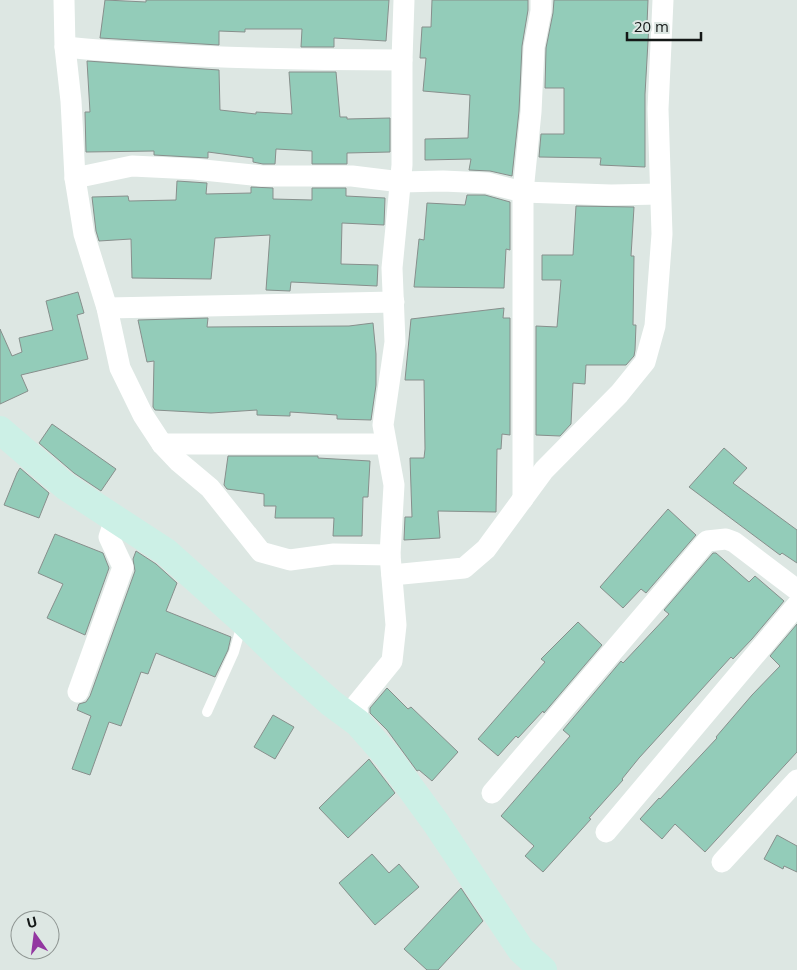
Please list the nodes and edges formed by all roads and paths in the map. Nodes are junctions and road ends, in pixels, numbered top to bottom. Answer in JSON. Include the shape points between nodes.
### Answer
{"nodes":[{"id":1,"x":64,"y":0,"type":"edge"},
{"id":2,"x":404,"y":0,"type":"edge"},
{"id":3,"x":541,"y":0,"type":"edge"},
{"id":4,"x":663,"y":0,"type":"edge"},
{"id":5,"x":65,"y":47,"type":"junction"},
{"id":6,"x":402,"y":60,"type":"junction"},
{"id":7,"x":75,"y":178,"type":"junction"},
{"id":8,"x":401,"y":182,"type":"junction"},
{"id":9,"x":523,"y":192,"type":"junction"},
{"id":10,"x":660,"y":194,"type":"junction"},
{"id":11,"x":394,"y":302,"type":"junction"},
{"id":12,"x":107,"y":308,"type":"junction"},
{"id":13,"x":0,"y":430,"type":"edge"},
{"id":14,"x":162,"y":444,"type":"junction"},
{"id":15,"x":385,"y":444,"type":"junction"},
{"id":16,"x":523,"y":499,"type":"junction"},
{"id":17,"x":115,"y":519,"type":"junction"},
{"id":18,"x":391,"y":565,"type":"junction"},
{"id":19,"x":797,"y":590,"type":"edge"},
{"id":20,"x":797,"y":605,"type":"edge"},
{"id":21,"x":243,"y":621,"type":"junction"},
{"id":22,"x":78,"y":692,"type":"dead end"},
{"id":23,"x":207,"y":712,"type":"dead end"},
{"id":24,"x":358,"y":723,"type":"junction"},
{"id":25,"x":797,"y":780,"type":"edge"},
{"id":26,"x":492,"y":793,"type":"dead end"},
{"id":27,"x":606,"y":832,"type":"dead end"},
{"id":28,"x":722,"y":862,"type":"dead end"},
{"id":29,"x":544,"y":970,"type":"edge"}],
"edges":[{"from":1,"to":5,"type":"street"},
{"from":2,"to":6,"type":"street"},
{"from":3,"to":9,"type":"street","via":[[534,47]]},
{"from":4,"to":10,"type":"street","via":[[658,108]]},
{"from":5,"to":6,"type":"street","via":[[135,54]]},
{"from":5,"to":7,"type":"street"},
{"from":6,"to":8,"type":"street"},
{"from":7,"to":8,"type":"street","via":[[132,166],[262,176],[352,176]]},
{"from":7,"to":12,"type":"street","via":[[84,234]]},
{"from":8,"to":9,"type":"street","via":[[487,183]]},
{"from":8,"to":11,"type":"street","via":[[392,268]]},
{"from":9,"to":10,"type":"street"},
{"from":9,"to":16,"type":"street"},
{"from":10,"to":16,"type":"street","via":[[662,234],[655,326],[645,362],[619,394],[544,470]]},
{"from":11,"to":12,"type":"street"},
{"from":11,"to":15,"type":"street","via":[[395,342],[382,425]]},
{"from":12,"to":14,"type":"street","via":[[120,368],[143,415]]},
{"from":13,"to":17,"type":"street","via":[[65,486]]},
{"from":14,"to":15,"type":"street"},
{"from":14,"to":18,"type":"street","via":[[210,488],[261,552],[290,560],[334,554]]},
{"from":15,"to":18,"type":"street","via":[[394,485]]},
{"from":16,"to":18,"type":"street","via":[[486,549],[464,568]]},
{"from":17,"to":21,"type":"street","via":[[166,552]]},
{"from":17,"to":22,"type":"street","via":[[109,537],[122,567]]},
{"from":18,"to":24,"type":"street","via":[[396,625],[392,661],[358,704]]},
{"from":19,"to":26,"type":"street","via":[[734,542],[726,539],[707,541]]},
{"from":20,"to":27,"type":"street"},
{"from":21,"to":23,"type":"lane","via":[[234,652]]},
{"from":21,"to":24,"type":"street","via":[[330,703]]},
{"from":24,"to":29,"type":"street","via":[[388,757],[436,823],[521,950]]},
{"from":25,"to":28,"type":"street"}]}
